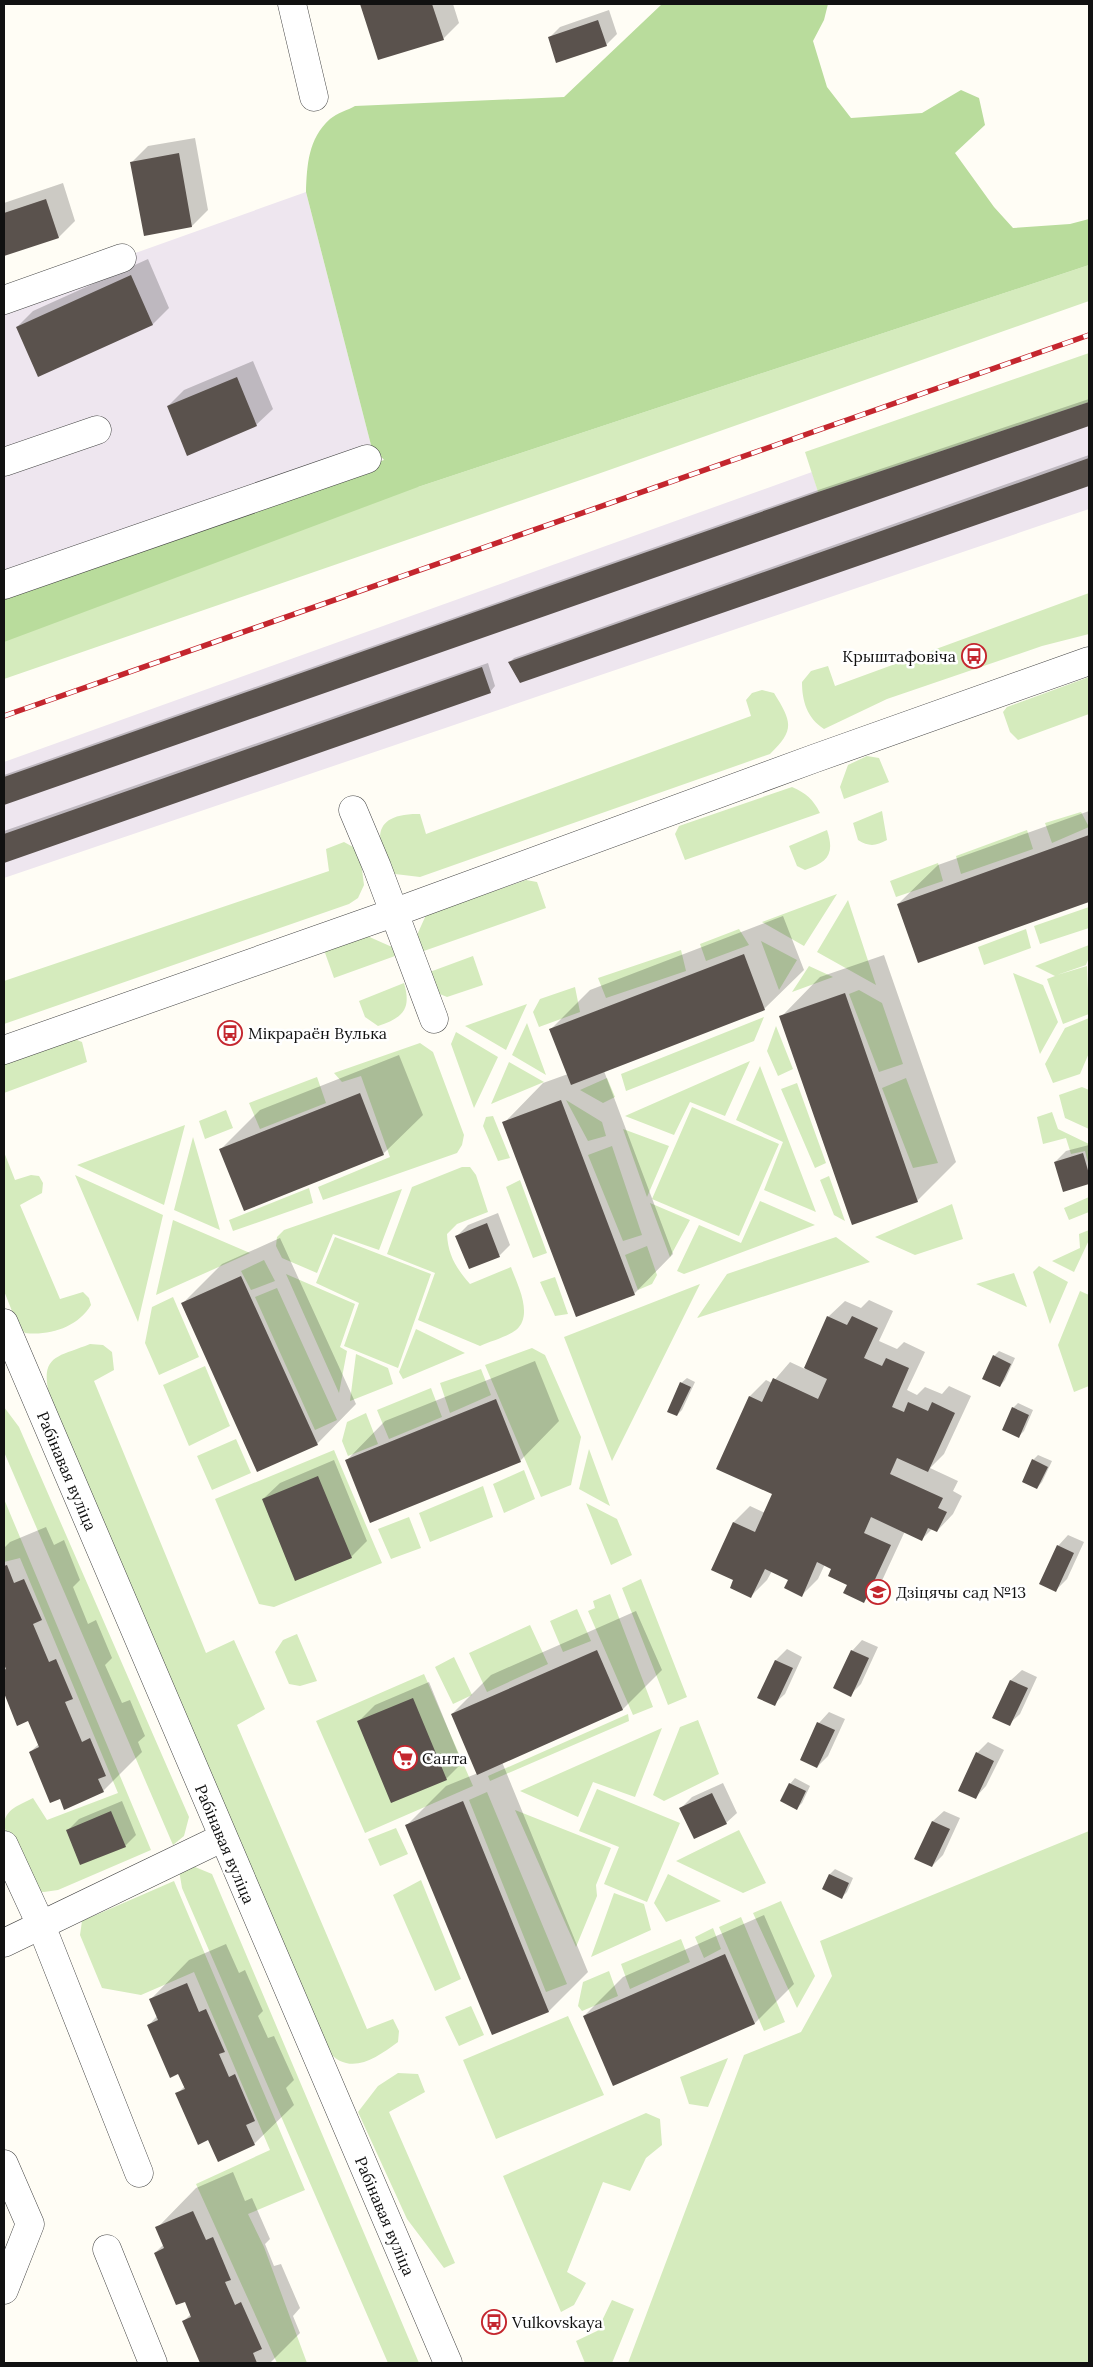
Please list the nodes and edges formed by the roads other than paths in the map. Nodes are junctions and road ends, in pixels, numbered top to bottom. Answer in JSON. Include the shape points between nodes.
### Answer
{"nodes":[{"id":1,"x":292,"y":4,"type":"edge"},
{"id":2,"x":314,"y":96,"type":"dead end"},
{"id":3,"x":122,"y":258,"type":"dead end"},
{"id":4,"x":4,"y":300,"type":"edge"},
{"id":5,"x":97,"y":430,"type":"dead end"},
{"id":6,"x":367,"y":459,"type":"dead end"},
{"id":7,"x":4,"y":462,"type":"edge"},
{"id":8,"x":4,"y":585,"type":"edge"},
{"id":9,"x":1089,"y":661,"type":"edge"},
{"id":10,"x":353,"y":810,"type":"dead end"},
{"id":11,"x":393,"y":913,"type":"junction"},
{"id":12,"x":434,"y":1019,"type":"dead end"},
{"id":13,"x":4,"y":1050,"type":"edge"},
{"id":14,"x":4,"y":1323,"type":"edge"},
{"id":15,"x":222,"y":1838,"type":"junction"},
{"id":16,"x":4,"y":1844,"type":"edge"},
{"id":17,"x":41,"y":1925,"type":"junction"},
{"id":18,"x":4,"y":1943,"type":"edge"},
{"id":19,"x":4,"y":2164,"type":"edge"},
{"id":20,"x":139,"y":2173,"type":"dead end"},
{"id":21,"x":107,"y":2249,"type":"dead end"},
{"id":22,"x":5,"y":2282,"type":"edge"},
{"id":23,"x":153,"y":2363,"type":"edge"},
{"id":24,"x":448,"y":2363,"type":"edge"}],
"edges":[{"from":1,"to":2,"type":"street"},
{"from":3,"to":4,"type":"street"},
{"from":5,"to":7,"type":"street"},
{"from":6,"to":8,"type":"street"},
{"from":9,"to":11,"type":"street"},
{"from":10,"to":11,"type":"street"},
{"from":11,"to":12,"type":"street"},
{"from":11,"to":13,"type":"street"},
{"from":14,"to":15,"type":"street","name":"Рабінавая вуліца"},
{"from":15,"to":17,"type":"street"},
{"from":15,"to":24,"type":"street","name":"Рабінавая вуліца"},
{"from":16,"to":17,"type":"street"},
{"from":17,"to":18,"type":"street"},
{"from":17,"to":20,"type":"street"},
{"from":19,"to":22,"type":"street","via":[[30,2224]]},
{"from":21,"to":23,"type":"street"}]}
